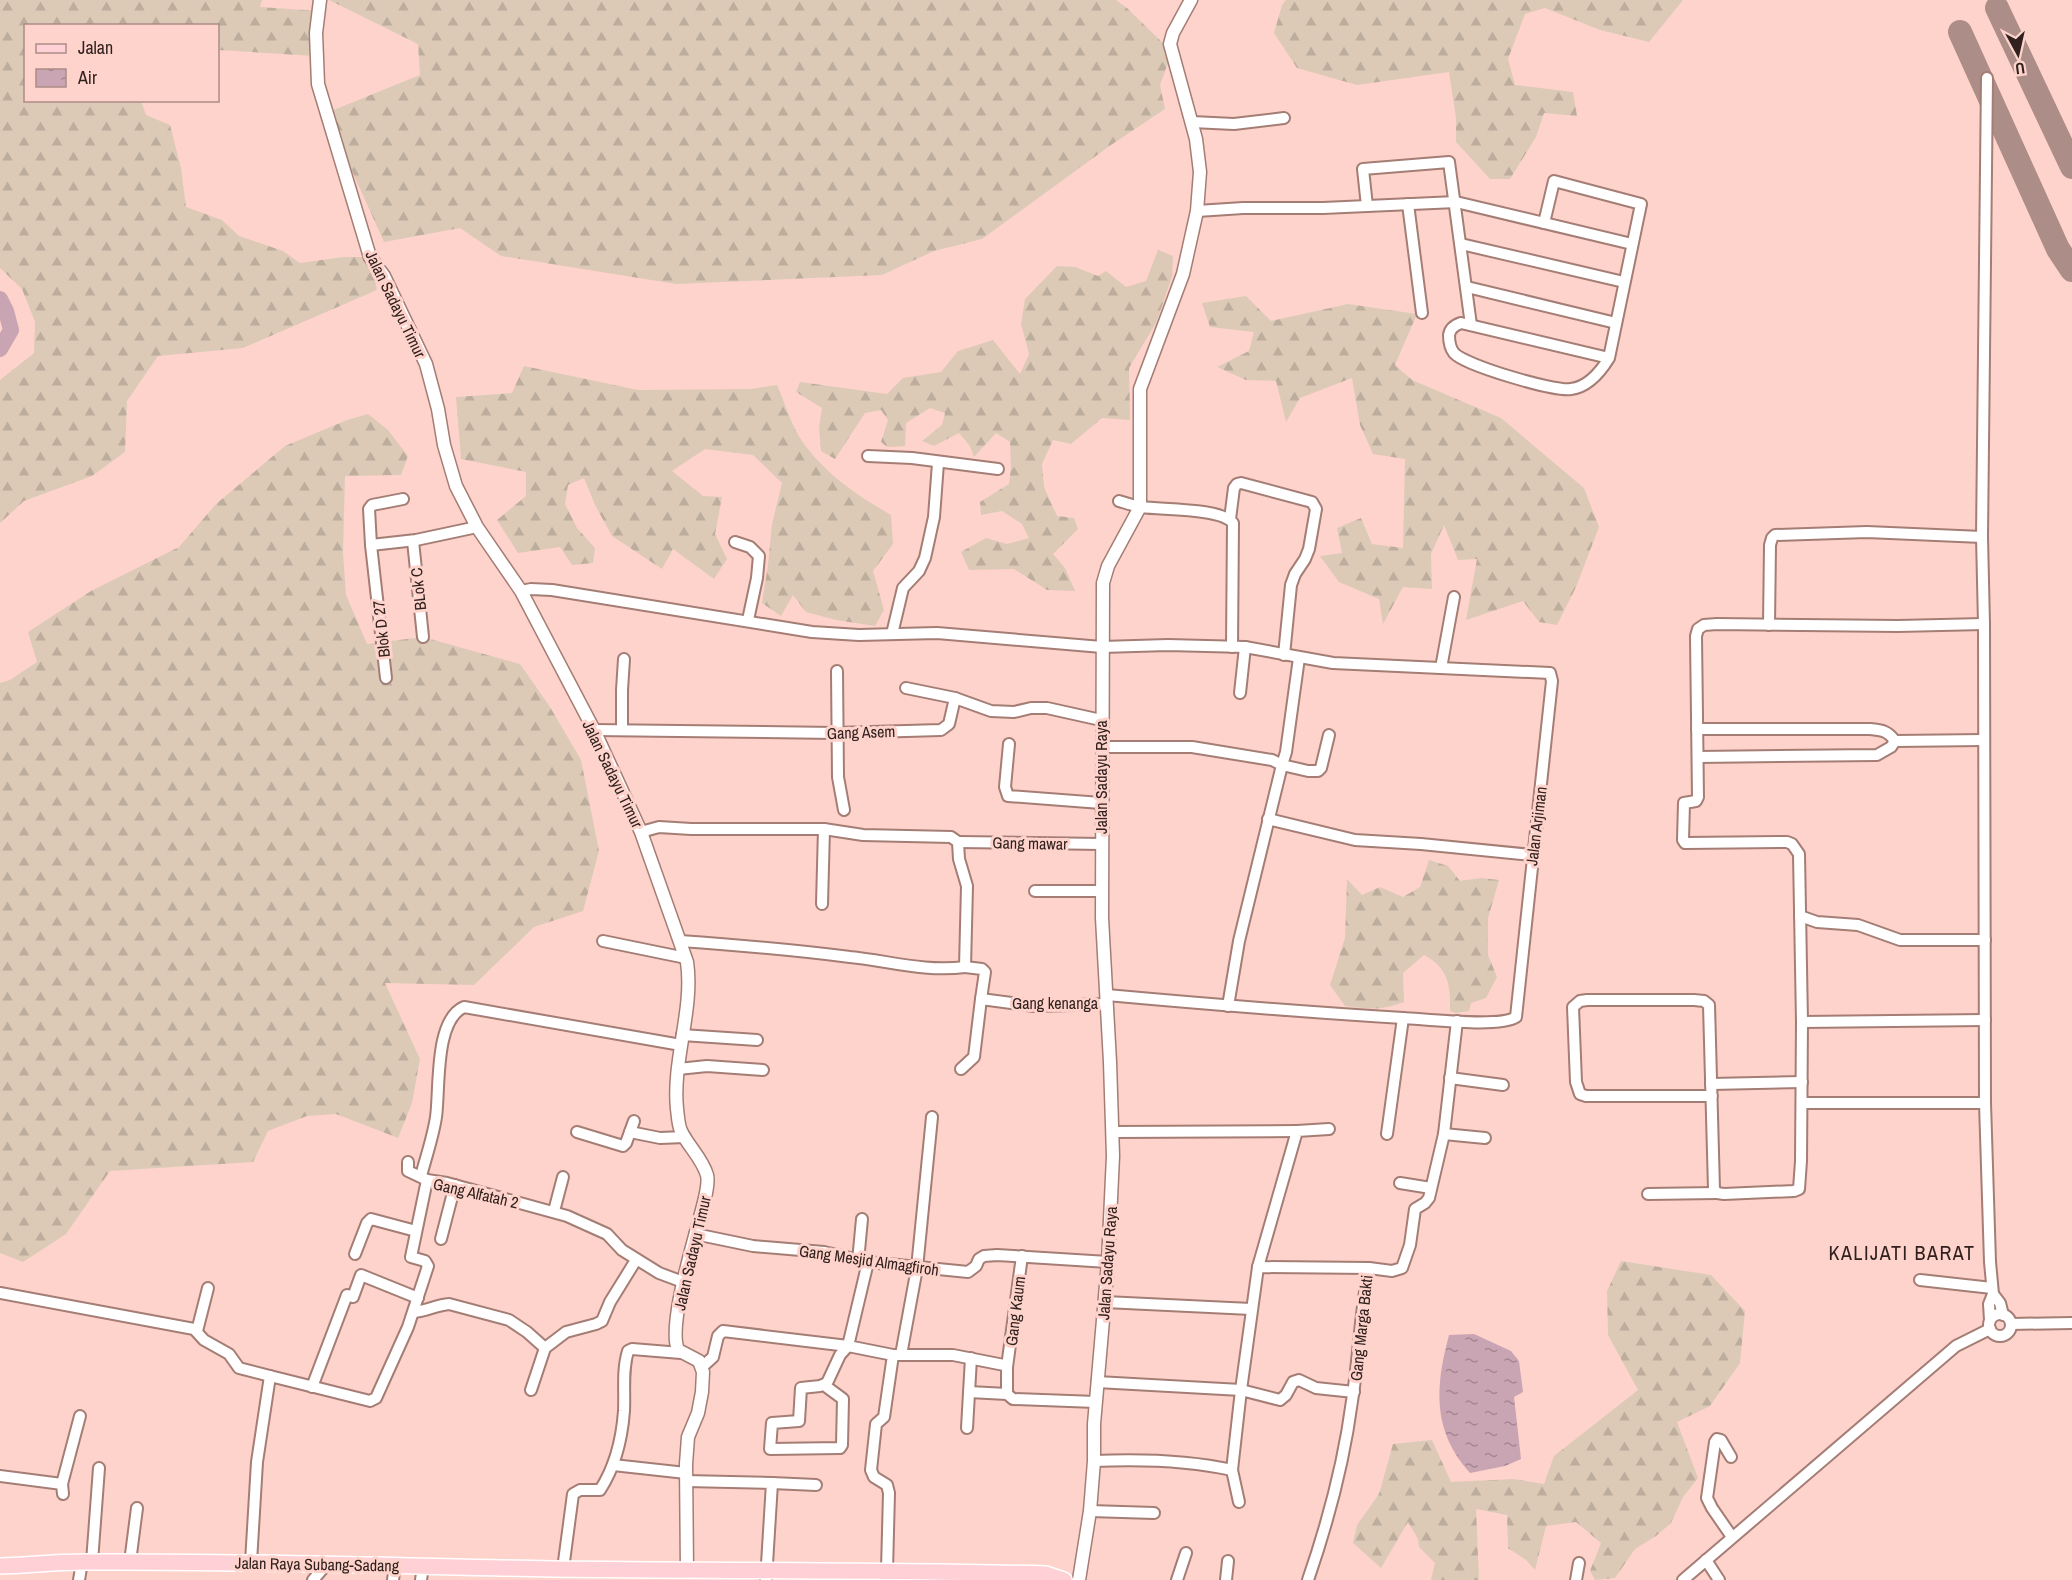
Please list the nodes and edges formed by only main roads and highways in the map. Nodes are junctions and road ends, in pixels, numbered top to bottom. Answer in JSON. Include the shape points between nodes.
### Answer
{"nodes":[{"id":1,"x":0,"y":1566,"type":"edge"},
{"id":2,"x":394,"y":1573,"type":"edge"},
{"id":3,"x":422,"y":1573,"type":"edge"},
{"id":4,"x":557,"y":1573,"type":"edge"},
{"id":5,"x":643,"y":1575,"type":"edge"},
{"id":6,"x":766,"y":1576,"type":"edge"},
{"id":7,"x":981,"y":1576,"type":"edge"},
{"id":8,"x":1064,"y":1580,"type":"edge"}],
"edges":[{"from":1,"to":2,"type":"main road","name":"Jalan Raya Subang-Sadang","via":[[251,1562]]},
{"from":2,"to":3,"type":"main road","name":"Jalan Raya Subang-Sadang"},
{"from":3,"to":4,"type":"main road","name":"Jalan Raya Subang-Sadang"},
{"from":4,"to":5,"type":"main road","name":"Jalan Raya Subang-Sadang"},
{"from":5,"to":6,"type":"main road","name":"Jalan Raya Subang-Sadang","via":[[687,1571]]},
{"from":6,"to":7,"type":"main road","name":"Jalan Raya Subang-Sadang","via":[[887,1570]]},
{"from":7,"to":8,"type":"main road","name":"Jalan Raya Subang-Sadang","via":[[1046,1574]]}]}
